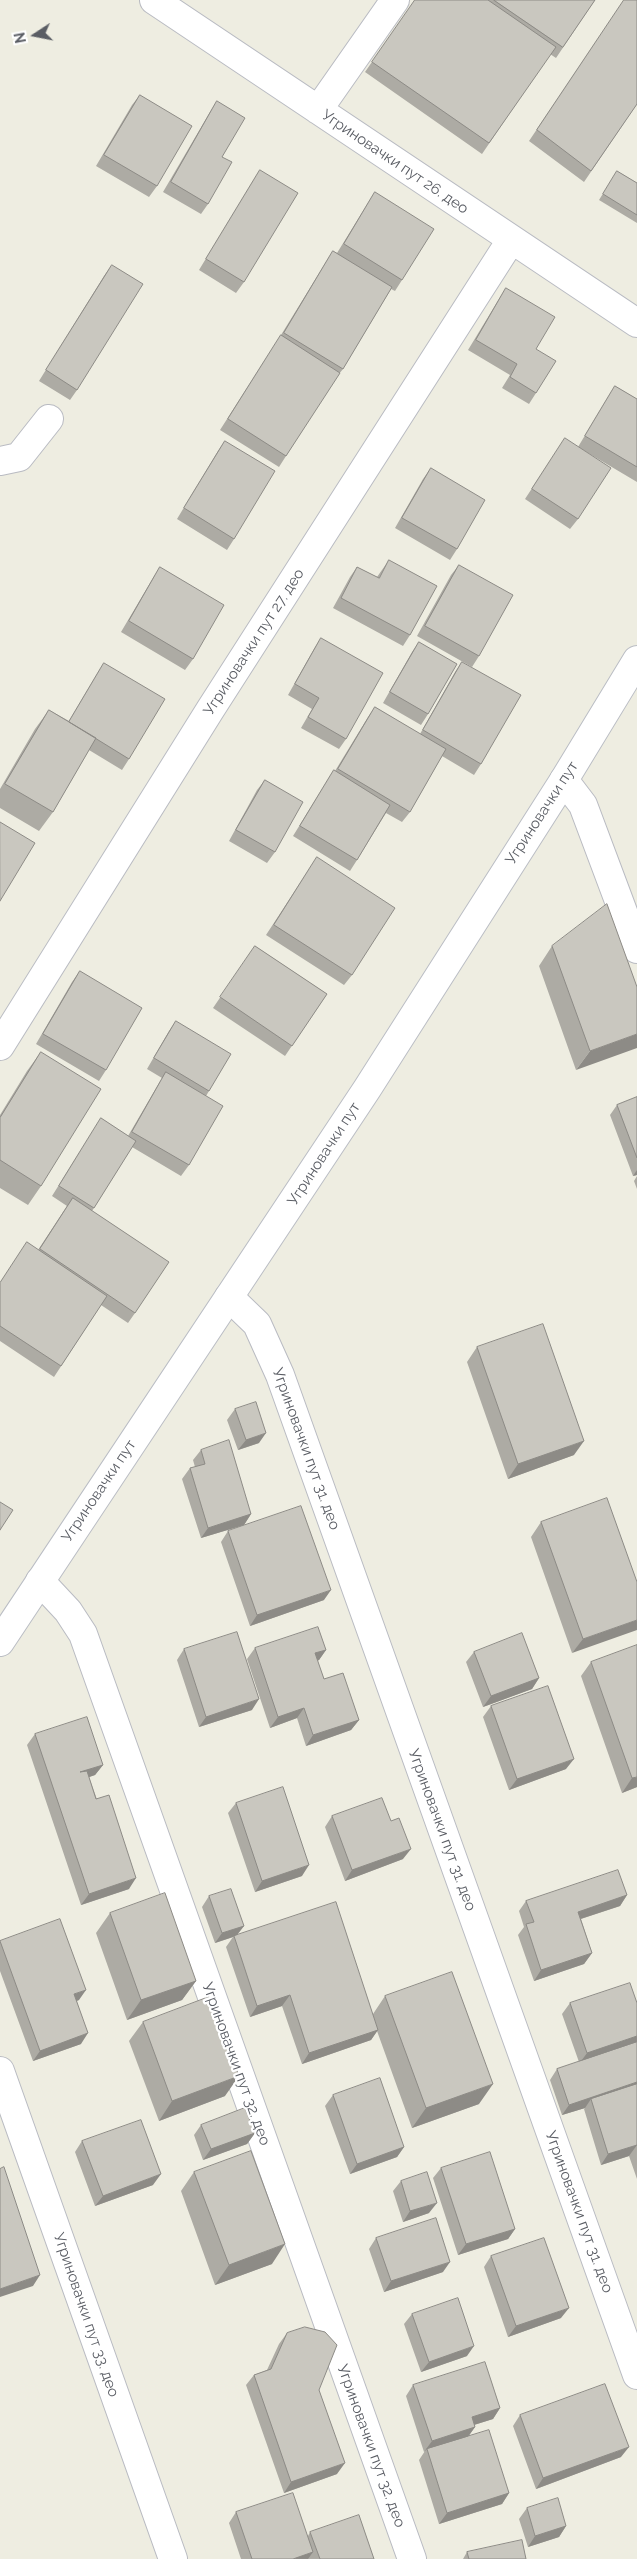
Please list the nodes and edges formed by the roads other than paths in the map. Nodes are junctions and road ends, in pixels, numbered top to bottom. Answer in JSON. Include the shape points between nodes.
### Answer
{"nodes":[{"id":1,"x":154,"y":0,"type":"edge"},
{"id":2,"x":395,"y":0,"type":"edge"},
{"id":3,"x":318,"y":110,"type":"junction"},
{"id":4,"x":511,"y":240,"type":"junction"},
{"id":5,"x":637,"y":323,"type":"edge"},
{"id":6,"x":50,"y":419,"type":"dead end"},
{"id":7,"x":0,"y":461,"type":"edge"},
{"id":8,"x":637,"y":660,"type":"edge"},
{"id":9,"x":564,"y":780,"type":"junction"},
{"id":10,"x":637,"y":949,"type":"edge"},
{"id":11,"x":0,"y":1046,"type":"edge"},
{"id":12,"x":229,"y":1298,"type":"junction"},
{"id":13,"x":40,"y":1580,"type":"junction"},
{"id":14,"x":0,"y":1642,"type":"edge"},
{"id":15,"x":0,"y":2071,"type":"edge"},
{"id":16,"x":637,"y":2375,"type":"edge"},
{"id":17,"x":173,"y":2559,"type":"edge"},
{"id":18,"x":412,"y":2559,"type":"edge"}],
"edges":[{"from":1,"to":3,"type":"street","name":"Угриновачки пут 26. део"},
{"from":2,"to":3,"type":"street"},
{"from":3,"to":4,"type":"street","name":"Угриновачки пут 26. део"},
{"from":4,"to":5,"type":"street","name":"Угриновачки пут 26. део"},
{"from":4,"to":11,"type":"street","name":"Угриновачки пут 27. део","via":[[210,710]]},
{"from":6,"to":7,"type":"street","via":[[19,457]]},
{"from":8,"to":9,"type":"street","name":"Угриновачки пут"},
{"from":9,"to":10,"type":"street","via":[[583,805]]},
{"from":9,"to":12,"type":"street","name":"Угриновачки пут"},
{"from":12,"to":13,"type":"street","name":"Угриновачки пут"},
{"from":12,"to":16,"type":"street","name":"Угриновачки пут 31. део","via":[[257,1324],[280,1375]]},
{"from":13,"to":14,"type":"street","name":"Угриновачки пут"},
{"from":13,"to":18,"type":"street","name":"Угриновачки пут 32. део","via":[[68,1611],[83,1634]]},
{"from":15,"to":17,"type":"street","name":"Угриновачки пут 33. део"}]}
